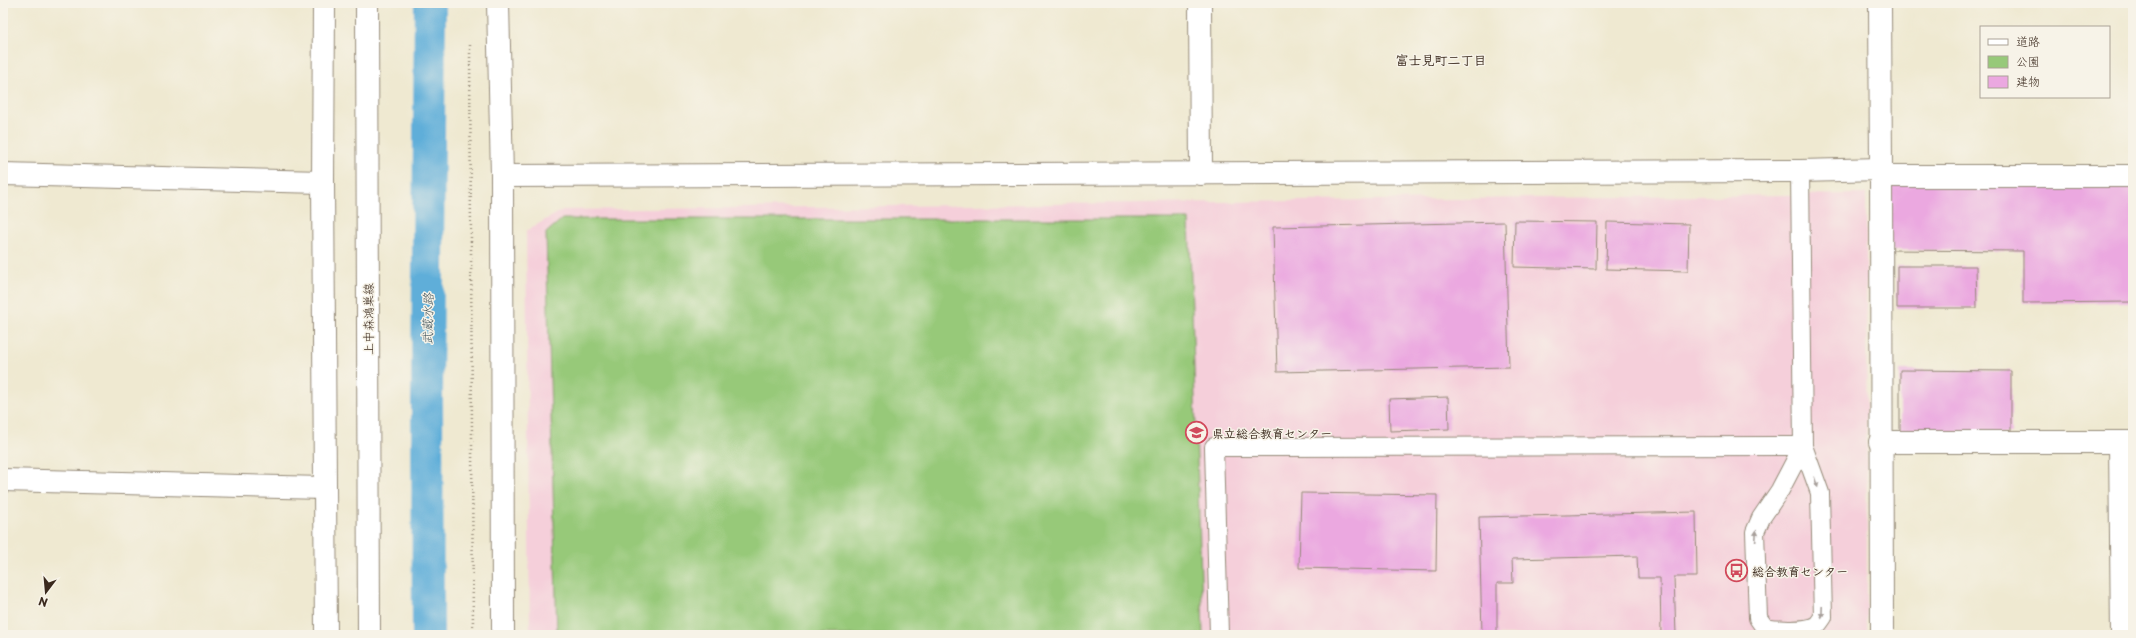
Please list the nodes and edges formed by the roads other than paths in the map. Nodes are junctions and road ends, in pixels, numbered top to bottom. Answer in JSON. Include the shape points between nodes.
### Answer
{"nodes":[{"id":1,"x":324,"y":3,"type":"edge"},
{"id":2,"x":367,"y":3,"type":"edge"},
{"id":3,"x":498,"y":3,"type":"edge"},
{"id":4,"x":1200,"y":3,"type":"edge"},
{"id":5,"x":1880,"y":3,"type":"edge"},
{"id":6,"x":1881,"y":169,"type":"junction"},
{"id":7,"x":1800,"y":171,"type":"junction"},
{"id":8,"x":3,"y":174,"type":"edge"},
{"id":9,"x":1201,"y":174,"type":"junction"},
{"id":10,"x":502,"y":176,"type":"junction"},
{"id":11,"x":2133,"y":176,"type":"edge"},
{"id":12,"x":323,"y":182,"type":"junction"},
{"id":13,"x":1880,"y":442,"type":"junction"},
{"id":14,"x":2126,"y":442,"type":"edge"},
{"id":15,"x":1803,"y":446,"type":"junction"},
{"id":16,"x":3,"y":480,"type":"edge"},
{"id":17,"x":324,"y":488,"type":"junction"},
{"id":18,"x":326,"y":635,"type":"edge"},
{"id":19,"x":369,"y":635,"type":"edge"},
{"id":20,"x":503,"y":635,"type":"edge"},
{"id":21,"x":1219,"y":635,"type":"edge"},
{"id":22,"x":1882,"y":635,"type":"edge"},
{"id":23,"x":2122,"y":635,"type":"edge"}],
"edges":[{"from":1,"to":12,"type":"street"},
{"from":2,"to":19,"type":"street","name":"上中森鴻巣線"},
{"from":3,"to":10,"type":"street"},
{"from":4,"to":9,"type":"street"},
{"from":5,"to":6,"type":"street"},
{"from":6,"to":7,"type":"street"},
{"from":6,"to":11,"type":"street","via":[[1884,176]]},
{"from":6,"to":13,"type":"street"},
{"from":7,"to":9,"type":"street"},
{"from":7,"to":15,"type":"lane"},
{"from":8,"to":12,"type":"street"},
{"from":9,"to":10,"type":"street"},
{"from":10,"to":20,"type":"street"},
{"from":12,"to":17,"type":"street"},
{"from":13,"to":14,"type":"street"},
{"from":13,"to":22,"type":"street"},
{"from":14,"to":23,"type":"street"},
{"from":15,"to":15,"type":"lane","one_way":true,"via":[[1820,493],[1823,617],[1817,625],[1808,628],[1773,630],[1766,628],[1758,618],[1755,532]]},
{"from":15,"to":21,"type":"lane","via":[[1214,447]]},
{"from":16,"to":17,"type":"street"},
{"from":17,"to":18,"type":"street"}]}
